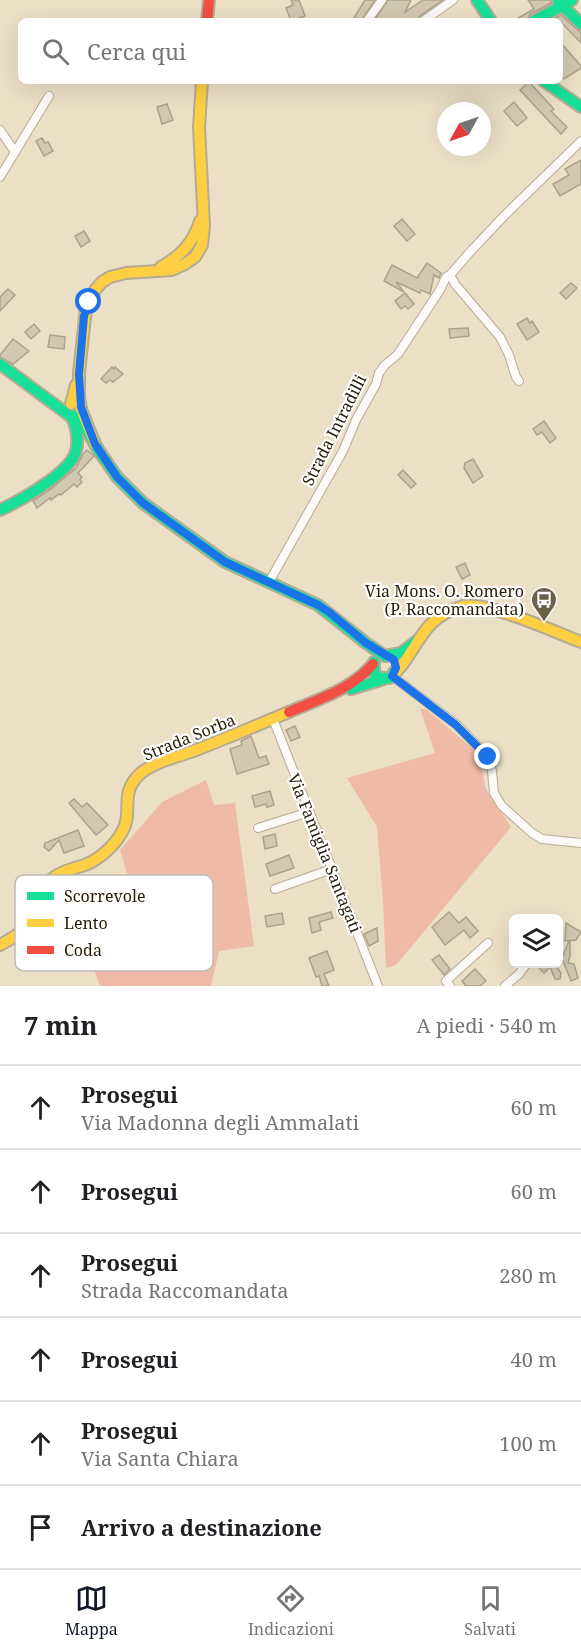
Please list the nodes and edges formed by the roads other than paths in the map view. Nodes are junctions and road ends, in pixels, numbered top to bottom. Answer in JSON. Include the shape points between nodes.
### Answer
{"nodes":[{"id":1,"x":209,"y":0,"type":"edge"},
{"id":2,"x":382,"y":0,"type":"edge"},
{"id":3,"x":453,"y":0,"type":"edge"},
{"id":4,"x":477,"y":0,"type":"edge"},
{"id":5,"x":564,"y":2,"type":"edge"},
{"id":6,"x":207,"y":18,"type":"edge"},
{"id":7,"x":369,"y":18,"type":"edge"},
{"id":8,"x":427,"y":18,"type":"edge"},
{"id":9,"x":489,"y":18,"type":"edge"},
{"id":10,"x":539,"y":18,"type":"edge"},
{"id":11,"x":581,"y":24,"type":"edge"},
{"id":12,"x":202,"y":84,"type":"edge"},
{"id":13,"x":548,"y":84,"type":"edge"},
{"id":14,"x":49,"y":96,"type":"dead end"},
{"id":15,"x":581,"y":107,"type":"edge"},
{"id":16,"x":0,"y":130,"type":"edge"},
{"id":17,"x":581,"y":141,"type":"edge"},
{"id":18,"x":15,"y":152,"type":"junction"},
{"id":19,"x":0,"y":177,"type":"edge"},
{"id":20,"x":450,"y":275,"type":"junction"},
{"id":21,"x":0,"y":364,"type":"edge"},
{"id":22,"x":519,"y":381,"type":"dead end"},
{"id":23,"x":74,"y":411,"type":"junction"},
{"id":24,"x":0,"y":510,"type":"edge"},
{"id":25,"x":269,"y":582,"type":"junction"},
{"id":26,"x":418,"y":640,"type":"junction"},
{"id":27,"x":581,"y":642,"type":"edge"},
{"id":28,"x":366,"y":643,"type":"junction"},
{"id":29,"x":386,"y":656,"type":"junction"},
{"id":30,"x":374,"y":663,"type":"junction"},
{"id":31,"x":390,"y":677,"type":"junction"},
{"id":32,"x":336,"y":692,"type":"junction"},
{"id":33,"x":273,"y":719,"type":"junction"},
{"id":34,"x":309,"y":812,"type":"junction"},
{"id":35,"x":258,"y":828,"type":"dead end"},
{"id":36,"x":581,"y":843,"type":"edge"},
{"id":37,"x":332,"y":869,"type":"junction"},
{"id":38,"x":56,"y":875,"type":"edge"},
{"id":39,"x":274,"y":889,"type":"dead end"},
{"id":40,"x":15,"y":935,"type":"edge"},
{"id":41,"x":488,"y":943,"type":"dead end"},
{"id":42,"x":0,"y":945,"type":"edge"},
{"id":43,"x":523,"y":968,"type":"edge"},
{"id":44,"x":376,"y":986,"type":"edge"},
{"id":45,"x":450,"y":986,"type":"edge"},
{"id":46,"x":505,"y":986,"type":"edge"}],
"edges":[{"from":1,"to":6,"type":"street"},
{"from":2,"to":7,"type":"street"},
{"from":3,"to":8,"type":"street"},
{"from":4,"to":9,"type":"street"},
{"from":5,"to":10,"type":"street"},
{"from":5,"to":11,"type":"street"},
{"from":12,"to":23,"type":"street","via":[[202,245],[195,257],[172,270],[117,275],[95,290],[84,316]]},
{"from":13,"to":15,"type":"street"},
{"from":14,"to":18,"type":"street"},
{"from":16,"to":18,"type":"street"},
{"from":17,"to":20,"type":"street","name":"Strada Intradilli"},
{"from":18,"to":19,"type":"street"},
{"from":20,"to":22,"type":"street","via":[[500,337]]},
{"from":20,"to":25,"type":"street","name":"Strada Intradilli","via":[[399,354],[379,373],[343,451]]},
{"from":21,"to":23,"type":"street","via":[[52,402]]},
{"from":23,"to":24,"type":"street","via":[[78,447],[71,462],[32,493]]},
{"from":23,"to":25,"type":"street","via":[[117,477],[143,503],[225,562]]},
{"from":25,"to":28,"type":"street","via":[[318,605]]},
{"from":26,"to":27,"type":"street","via":[[444,614],[472,606],[487,607]]},
{"from":26,"to":29,"type":"street","via":[[401,653]]},
{"from":26,"to":31,"type":"street"},
{"from":28,"to":29,"type":"street"},
{"from":28,"to":30,"type":"street"},
{"from":29,"to":30,"type":"street"},
{"from":29,"to":31,"type":"street","via":[[394,660],[396,668]]},
{"from":30,"to":31,"type":"street","via":[[374,673],[380,678]]},
{"from":30,"to":32,"type":"street","via":[[359,679]]},
{"from":31,"to":32,"type":"street"},
{"from":31,"to":36,"type":"street","via":[[456,725],[488,757],[494,793],[532,834],[542,839]]},
{"from":32,"to":33,"type":"street","name":"Strada Sorba"},
{"from":33,"to":34,"type":"street","name":"Via Famiglia Santagati"},
{"from":33,"to":38,"type":"street","name":"Strada Sorba","via":[[144,770],[129,788],[126,821],[118,838],[97,860]]},
{"from":34,"to":35,"type":"street"},
{"from":34,"to":37,"type":"street","name":"Via Famiglia Santagati"},
{"from":37,"to":39,"type":"street"},
{"from":37,"to":44,"type":"street","name":"Via Famiglia Santagati"},
{"from":40,"to":42,"type":"street","name":"Strada Sorba"},
{"from":41,"to":45,"type":"street","via":[[446,981]]},
{"from":43,"to":46,"type":"street"}]}
